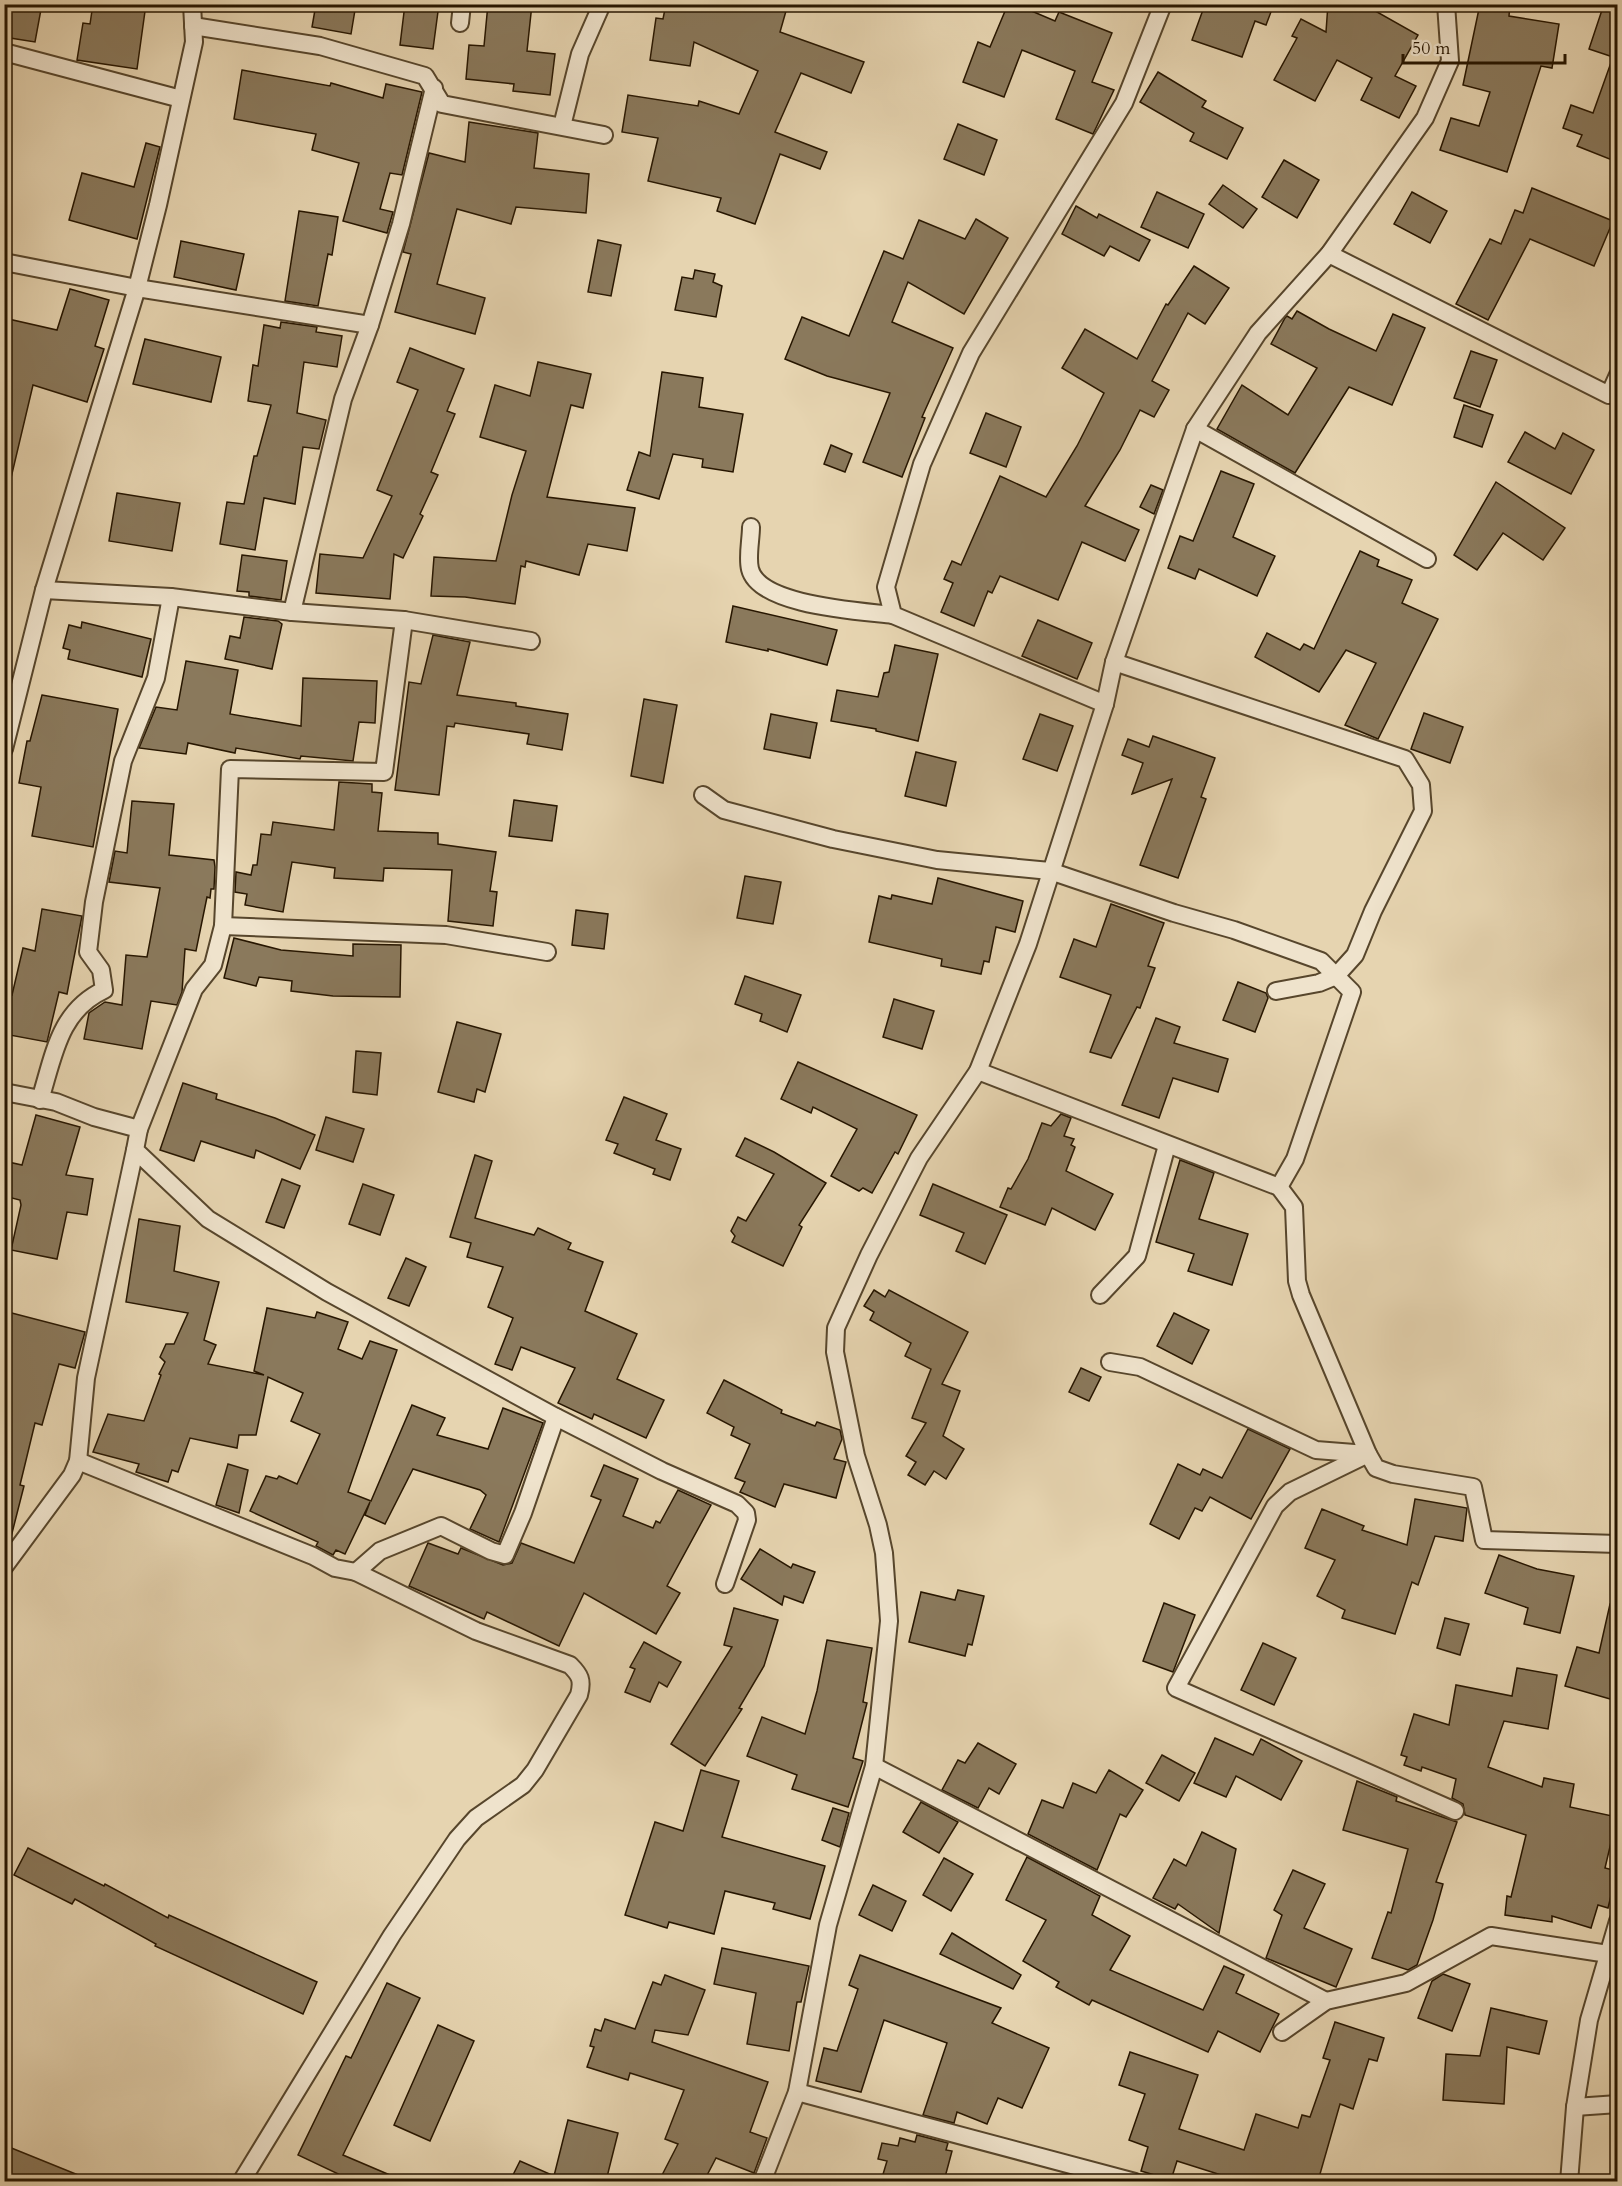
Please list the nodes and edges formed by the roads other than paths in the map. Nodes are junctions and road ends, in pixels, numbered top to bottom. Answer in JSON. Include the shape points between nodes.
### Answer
{"nodes":[{"id":1,"x":192,"y":4,"type":"edge"},
{"id":2,"x":462,"y":4,"type":"edge"},
{"id":3,"x":602,"y":4,"type":"edge"},
{"id":4,"x":1163,"y":4,"type":"edge"},
{"id":5,"x":1446,"y":4,"type":"edge"},
{"id":6,"x":460,"y":24,"type":"dead end"},
{"id":7,"x":194,"y":26,"type":"junction"},
{"id":8,"x":4,"y":52,"type":"edge"},
{"id":9,"x":434,"y":88,"type":"junction"},
{"id":10,"x":182,"y":99,"type":"junction"},
{"id":11,"x":562,"y":126,"type":"junction"},
{"id":12,"x":604,"y":135,"type":"dead end"},
{"id":13,"x":1329,"y":254,"type":"junction"},
{"id":14,"x":4,"y":262,"type":"edge"},
{"id":15,"x":137,"y":288,"type":"junction"},
{"id":16,"x":370,"y":325,"type":"junction"},
{"id":17,"x":1617,"y":375,"type":"edge"},
{"id":18,"x":1195,"y":429,"type":"junction"},
{"id":19,"x":751,"y":527,"type":"dead end"},
{"id":20,"x":1427,"y":559,"type":"dead end"},
{"id":21,"x":44,"y":590,"type":"junction"},
{"id":22,"x":171,"y":597,"type":"junction"},
{"id":23,"x":292,"y":612,"type":"junction"},
{"id":24,"x":893,"y":615,"type":"junction"},
{"id":25,"x":404,"y":620,"type":"junction"},
{"id":26,"x":531,"y":641,"type":"dead end"},
{"id":27,"x":1114,"y":662,"type":"junction"},
{"id":28,"x":1105,"y":704,"type":"junction"},
{"id":29,"x":4,"y":749,"type":"edge"},
{"id":30,"x":703,"y":795,"type":"dead end"},
{"id":31,"x":1050,"y":871,"type":"junction"},
{"id":32,"x":223,"y":926,"type":"junction"},
{"id":33,"x":547,"y":952,"type":"dead end"},
{"id":34,"x":1336,"y":976,"type":"junction"},
{"id":35,"x":1276,"y":991,"type":"dead end"},
{"id":36,"x":978,"y":1071,"type":"junction"},
{"id":37,"x":4,"y":1092,"type":"edge"},
{"id":38,"x":40,"y":1100,"type":"junction"},
{"id":39,"x":139,"y":1129,"type":"junction"},
{"id":40,"x":1167,"y":1144,"type":"junction"},
{"id":41,"x":135,"y":1150,"type":"junction"},
{"id":42,"x":1279,"y":1187,"type":"junction"},
{"id":43,"x":1100,"y":1295,"type":"dead end"},
{"id":44,"x":1110,"y":1362,"type":"dead end"},
{"id":45,"x":556,"y":1417,"type":"junction"},
{"id":46,"x":1368,"y":1454,"type":"junction"},
{"id":47,"x":78,"y":1461,"type":"junction"},
{"id":48,"x":1617,"y":1544,"type":"edge"},
{"id":49,"x":4,"y":1568,"type":"edge"},
{"id":50,"x":356,"y":1572,"type":"junction"},
{"id":51,"x":725,"y":1584,"type":"dead end"},
{"id":52,"x":874,"y":1766,"type":"junction"},
{"id":53,"x":1455,"y":1811,"type":"dead end"},
{"id":54,"x":1617,"y":1921,"type":"edge"},
{"id":55,"x":1608,"y":1954,"type":"junction"},
{"id":56,"x":1326,"y":2001,"type":"junction"},
{"id":57,"x":1282,"y":2032,"type":"dead end"},
{"id":58,"x":797,"y":2092,"type":"junction"},
{"id":59,"x":1617,"y":2104,"type":"edge"},
{"id":60,"x":1575,"y":2107,"type":"junction"},
{"id":61,"x":242,"y":2181,"type":"edge"},
{"id":62,"x":762,"y":2181,"type":"edge"},
{"id":63,"x":1135,"y":2181,"type":"edge"},
{"id":64,"x":1569,"y":2181,"type":"edge"}],
"edges":[{"from":1,"to":7,"type":"street"},
{"from":2,"to":6,"type":"street"},
{"from":3,"to":11,"type":"street","via":[[580,54]]},
{"from":4,"to":24,"type":"street","via":[[1124,103],[971,352],[922,464],[886,587]]},
{"from":5,"to":13,"type":"street","via":[[1450,61],[1425,118]]},
{"from":7,"to":9,"type":"street","via":[[320,46],[425,76]]},
{"from":7,"to":10,"type":"street"},
{"from":8,"to":10,"type":"street"},
{"from":9,"to":11,"type":"street","via":[[442,104]]},
{"from":9,"to":16,"type":"street","via":[[401,224]]},
{"from":10,"to":15,"type":"street"},
{"from":11,"to":12,"type":"street"},
{"from":13,"to":17,"type":"street","via":[[1609,395]]},
{"from":13,"to":18,"type":"street","via":[[1258,333]]},
{"from":14,"to":15,"type":"street"},
{"from":15,"to":16,"type":"street"},
{"from":15,"to":21,"type":"street"},
{"from":16,"to":23,"type":"street","via":[[343,399]]},
{"from":18,"to":20,"type":"street"},
{"from":18,"to":27,"type":"street"},
{"from":19,"to":24,"type":"street","via":[[750,570],[765,590],[795,600]]},
{"from":21,"to":22,"type":"street"},
{"from":21,"to":29,"type":"street"},
{"from":22,"to":23,"type":"street"},
{"from":22,"to":38,"type":"street","via":[[156,678],[123,761],[94,902],[88,952],[101,970],[104,990],[85,999],[67,1020]]},
{"from":23,"to":25,"type":"street"},
{"from":24,"to":28,"type":"street"},
{"from":25,"to":26,"type":"street"},
{"from":25,"to":32,"type":"street","via":[[384,772],[230,769]]},
{"from":27,"to":28,"type":"street"},
{"from":27,"to":34,"type":"street","via":[[1405,759],[1421,784],[1423,811],[1355,955]]},
{"from":28,"to":31,"type":"street"},
{"from":30,"to":31,"type":"street","via":[[724,810],[833,839],[937,861]]},
{"from":31,"to":34,"type":"street","via":[[1234,930],[1321,962]]},
{"from":31,"to":36,"type":"street","via":[[1028,944]]},
{"from":32,"to":33,"type":"street","via":[[446,935]]},
{"from":32,"to":39,"type":"street","via":[[213,965],[194,989]]},
{"from":34,"to":35,"type":"street"},
{"from":34,"to":42,"type":"street","via":[[1352,992],[1295,1159]]},
{"from":36,"to":40,"type":"street"},
{"from":36,"to":52,"type":"street","via":[[920,1158],[836,1328],[835,1352],[856,1456],[884,1554],[889,1621]]},
{"from":37,"to":38,"type":"street"},
{"from":38,"to":39,"type":"street"},
{"from":39,"to":41,"type":"street"},
{"from":40,"to":42,"type":"street"},
{"from":40,"to":43,"type":"street","via":[[1137,1256]]},
{"from":41,"to":45,"type":"street","via":[[208,1219],[243,1242]]},
{"from":41,"to":47,"type":"street","via":[[86,1378]]},
{"from":42,"to":46,"type":"street","via":[[1294,1207],[1301,1295]]},
{"from":44,"to":46,"type":"street","via":[[1140,1367],[1316,1450]]},
{"from":45,"to":50,"type":"street","via":[[505,1555],[441,1526],[380,1551]]},
{"from":45,"to":51,"type":"street","via":[[737,1504],[746,1513],[743,1534]]},
{"from":46,"to":48,"type":"street","via":[[1376,1468],[1393,1474],[1473,1487],[1484,1540]]},
{"from":46,"to":53,"type":"street","via":[[1290,1492],[1275,1506],[1176,1688]]},
{"from":47,"to":49,"type":"street","via":[[72,1475]]},
{"from":47,"to":50,"type":"street","via":[[335,1568]]},
{"from":50,"to":61,"type":"street","via":[[476,1631],[570,1665],[582,1685],[535,1770],[511,1795],[476,1818],[392,1935]]},
{"from":52,"to":56,"type":"street"},
{"from":52,"to":58,"type":"street","via":[[828,1925]]},
{"from":54,"to":55,"type":"street"},
{"from":55,"to":56,"type":"street","via":[[1491,1936],[1406,1983]]},
{"from":55,"to":60,"type":"street","via":[[1589,2020]]},
{"from":56,"to":57,"type":"street"},
{"from":58,"to":62,"type":"street"},
{"from":58,"to":63,"type":"street"},
{"from":59,"to":60,"type":"street"},
{"from":60,"to":64,"type":"street"}]}
